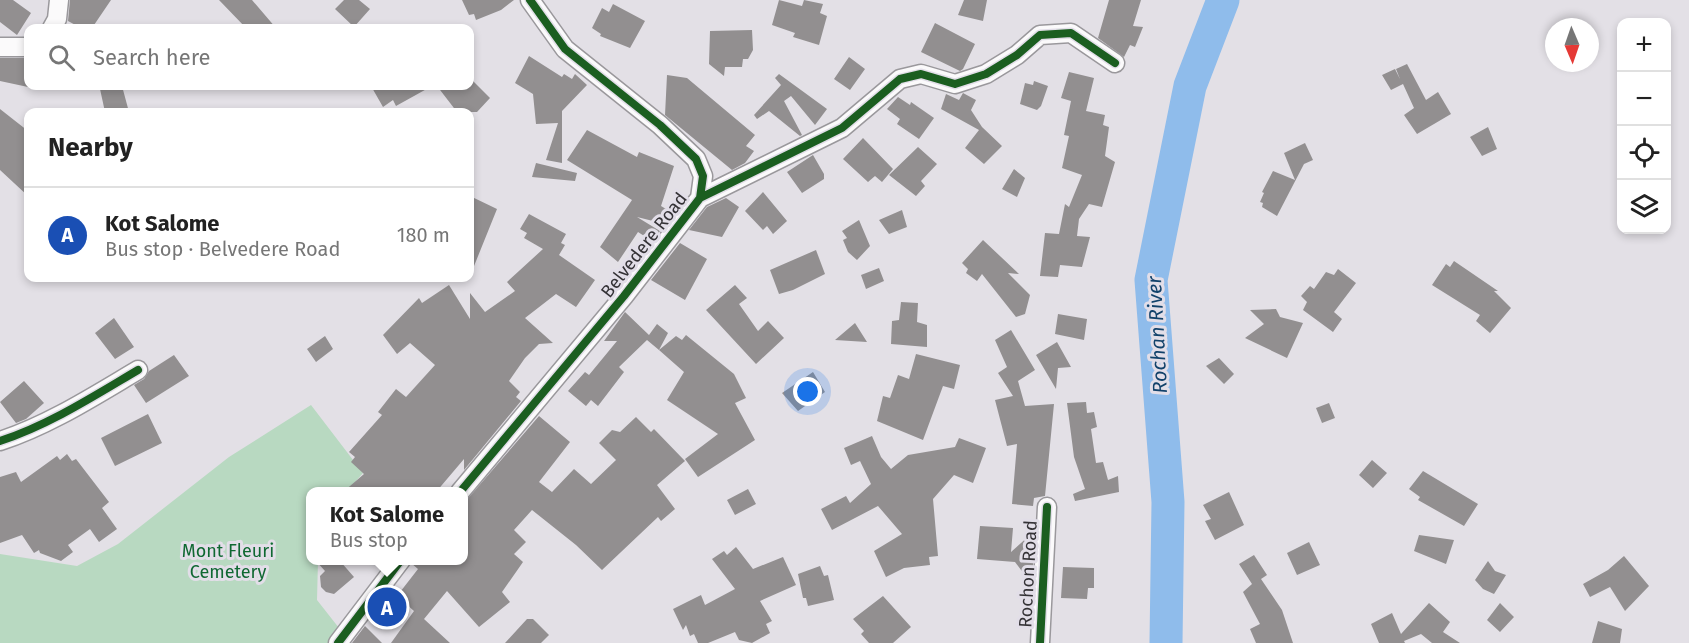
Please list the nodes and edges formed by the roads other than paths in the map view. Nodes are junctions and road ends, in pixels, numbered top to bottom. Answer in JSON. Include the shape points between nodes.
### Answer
{"nodes":[{"id":1,"x":60,"y":0,"type":"edge"},
{"id":2,"x":530,"y":0,"type":"edge"},
{"id":3,"x":54,"y":24,"type":"edge"},
{"id":4,"x":24,"y":47,"type":"edge"},
{"id":5,"x":0,"y":48,"type":"edge"},
{"id":6,"x":1114,"y":63,"type":"dead end"},
{"id":7,"x":700,"y":198,"type":"junction"},
{"id":8,"x":138,"y":370,"type":"dead end"},
{"id":9,"x":0,"y":441,"type":"edge"},
{"id":10,"x":463,"y":487,"type":"edge"},
{"id":11,"x":1047,"y":507,"type":"dead end"},
{"id":12,"x":398,"y":565,"type":"edge"},
{"id":13,"x":338,"y":643,"type":"edge"},
{"id":14,"x":1040,"y":643,"type":"edge"}],
"edges":[{"from":1,"to":3,"type":"street"},
{"from":2,"to":7,"type":"street","name":"Belvedere Road","via":[[565,49],[696,159],[703,176]]},
{"from":4,"to":5,"type":"street"},
{"from":6,"to":7,"type":"street","via":[[1071,33],[1040,35],[993,69],[955,84],[921,74],[900,79],[842,128]]},
{"from":7,"to":10,"type":"street","name":"Belvedere Road","via":[[624,296]]},
{"from":8,"to":9,"type":"street","via":[[84,402]]},
{"from":11,"to":14,"type":"street","name":"Rochon Road"},
{"from":12,"to":13,"type":"street"}]}
